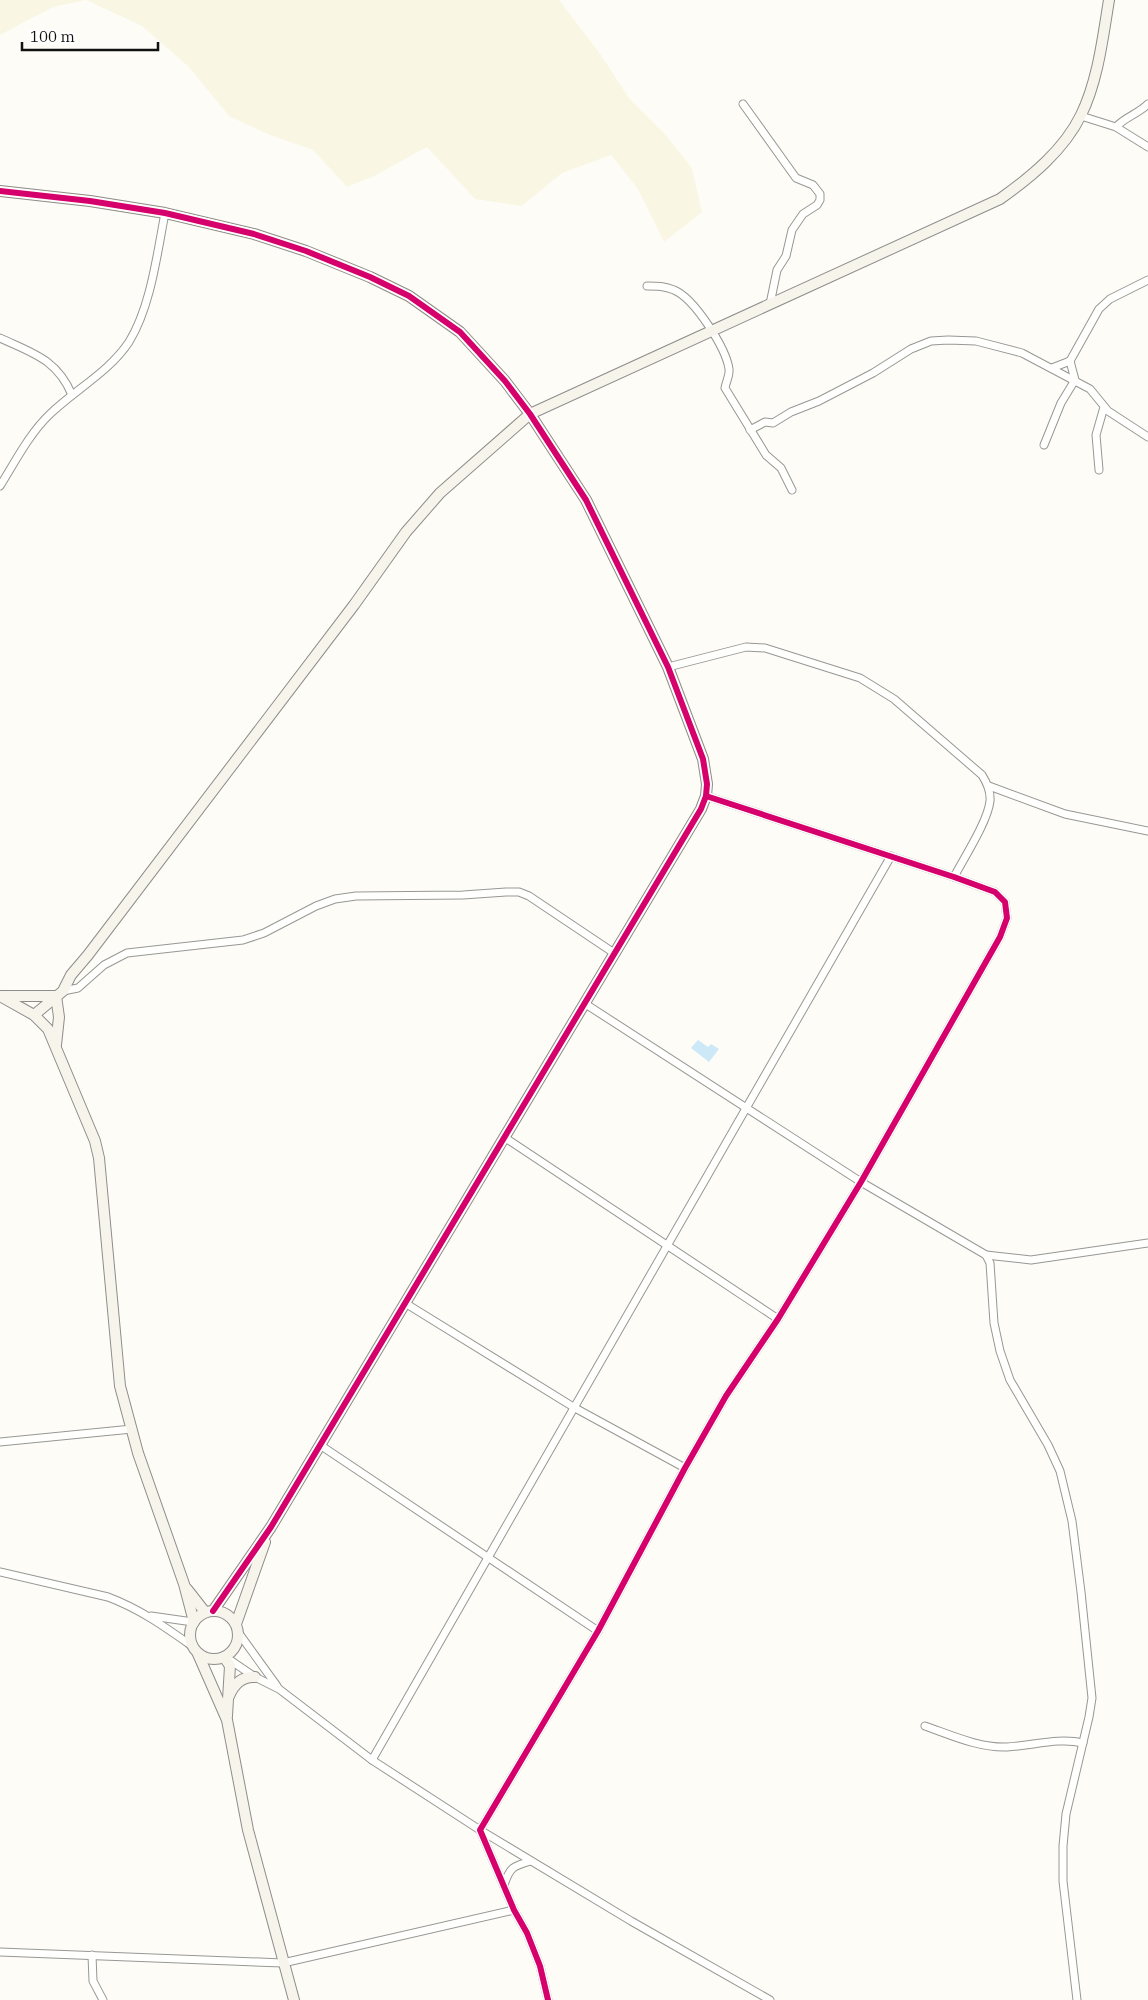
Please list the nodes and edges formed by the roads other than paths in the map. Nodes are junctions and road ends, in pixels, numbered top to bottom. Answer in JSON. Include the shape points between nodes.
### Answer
{"nodes":[{"id":1,"x":1109,"y":0,"type":"edge"},
{"id":2,"x":744,"y":104,"type":"dead end"},
{"id":3,"x":1148,"y":104,"type":"edge"},
{"id":4,"x":1081,"y":116,"type":"junction"},
{"id":5,"x":1116,"y":128,"type":"junction"},
{"id":6,"x":1148,"y":147,"type":"edge"},
{"id":7,"x":0,"y":191,"type":"edge"},
{"id":8,"x":165,"y":213,"type":"junction"},
{"id":9,"x":1148,"y":280,"type":"edge"},
{"id":10,"x":647,"y":286,"type":"dead end"},
{"id":11,"x":770,"y":304,"type":"junction"},
{"id":12,"x":712,"y":330,"type":"junction"},
{"id":13,"x":0,"y":338,"type":"edge"},
{"id":14,"x":1070,"y":361,"type":"junction"},
{"id":15,"x":1052,"y":368,"type":"junction"},
{"id":16,"x":1075,"y":380,"type":"junction"},
{"id":17,"x":72,"y":395,"type":"junction"},
{"id":18,"x":1104,"y":407,"type":"junction"},
{"id":19,"x":530,"y":414,"type":"junction"},
{"id":20,"x":750,"y":430,"type":"junction"},
{"id":21,"x":1148,"y":437,"type":"edge"},
{"id":22,"x":1044,"y":445,"type":"dead end"},
{"id":23,"x":1099,"y":470,"type":"dead end"},
{"id":24,"x":0,"y":486,"type":"edge"},
{"id":25,"x":792,"y":490,"type":"dead end"},
{"id":26,"x":668,"y":666,"type":"junction"},
{"id":27,"x":989,"y":786,"type":"junction"},
{"id":28,"x":706,"y":796,"type":"junction"},
{"id":29,"x":1148,"y":831,"type":"edge"},
{"id":30,"x":891,"y":856,"type":"junction"},
{"id":31,"x":954,"y":876,"type":"junction"},
{"id":32,"x":614,"y":953,"type":"junction"},
{"id":33,"x":59,"y":994,"type":"junction"},
{"id":34,"x":1,"y":996,"type":"edge"},
{"id":35,"x":584,"y":1003,"type":"junction"},
{"id":36,"x":34,"y":1015,"type":"junction"},
{"id":37,"x":56,"y":1049,"type":"junction"},
{"id":38,"x":747,"y":1110,"type":"junction"},
{"id":39,"x":504,"y":1137,"type":"junction"},
{"id":40,"x":861,"y":1182,"type":"junction"},
{"id":41,"x":1148,"y":1243,"type":"edge"},
{"id":42,"x":667,"y":1247,"type":"junction"},
{"id":43,"x":986,"y":1255,"type":"junction"},
{"id":44,"x":405,"y":1303,"type":"junction"},
{"id":45,"x":778,"y":1319,"type":"junction"},
{"id":46,"x":575,"y":1408,"type":"junction"},
{"id":47,"x":132,"y":1429,"type":"junction"},
{"id":48,"x":0,"y":1442,"type":"edge"},
{"id":49,"x":320,"y":1445,"type":"junction"},
{"id":50,"x":685,"y":1468,"type":"junction"},
{"id":51,"x":271,"y":1527,"type":"junction"},
{"id":52,"x":487,"y":1558,"type":"junction"},
{"id":53,"x":0,"y":1572,"type":"edge"},
{"id":54,"x":184,"y":1584,"type":"junction"},
{"id":55,"x":209,"y":1612,"type":"junction"},
{"id":56,"x":148,"y":1615,"type":"junction"},
{"id":57,"x":194,"y":1622,"type":"junction"},
{"id":58,"x":237,"y":1628,"type":"junction"},
{"id":59,"x":598,"y":1631,"type":"junction"},
{"id":60,"x":195,"y":1650,"type":"junction"},
{"id":61,"x":224,"y":1657,"type":"junction"},
{"id":62,"x":255,"y":1677,"type":"junction"},
{"id":63,"x":279,"y":1689,"type":"junction"},
{"id":64,"x":228,"y":1699,"type":"junction"},
{"id":65,"x":227,"y":1720,"type":"junction"},
{"id":66,"x":924,"y":1726,"type":"dead end"},
{"id":67,"x":1083,"y":1743,"type":"junction"},
{"id":68,"x":372,"y":1760,"type":"junction"},
{"id":69,"x":480,"y":1830,"type":"junction"},
{"id":70,"x":531,"y":1861,"type":"junction"},
{"id":71,"x":504,"y":1885,"type":"junction"},
{"id":72,"x":514,"y":1910,"type":"junction"},
{"id":73,"x":0,"y":1952,"type":"edge"},
{"id":74,"x":92,"y":1955,"type":"junction"},
{"id":75,"x":283,"y":1963,"type":"junction"},
{"id":76,"x":103,"y":2000,"type":"edge"},
{"id":77,"x":294,"y":2000,"type":"edge"},
{"id":78,"x":548,"y":2000,"type":"edge"},
{"id":79,"x":770,"y":2000,"type":"edge"},
{"id":80,"x":1077,"y":2000,"type":"edge"}],
"edges":[{"from":1,"to":4,"type":"street","via":[[1101,47]]},
{"from":2,"to":11,"type":"street","via":[[796,178],[813,185],[820,194],[817,204],[802,214],[792,230],[786,256],[777,270]]},
{"from":3,"to":5,"type":"street"},
{"from":4,"to":5,"type":"street"},
{"from":4,"to":11,"type":"street","via":[[1049,159],[1000,199]]},
{"from":5,"to":6,"type":"street"},
{"from":7,"to":8,"type":"street"},
{"from":8,"to":17,"type":"street","via":[[153,274],[140,318],[129,341],[115,360]]},
{"from":8,"to":19,"type":"street","via":[[254,234],[306,251],[409,296],[460,332]]},
{"from":9,"to":14,"type":"street","via":[[1110,299],[1099,309]]},
{"from":10,"to":12,"type":"street","via":[[676,290]]},
{"from":11,"to":12,"type":"street"},
{"from":12,"to":19,"type":"street"},
{"from":12,"to":20,"type":"street","via":[[729,368],[725,388]]},
{"from":13,"to":17,"type":"street","via":[[49,363],[60,372]]},
{"from":14,"to":15,"type":"street"},
{"from":14,"to":16,"type":"street"},
{"from":15,"to":16,"type":"street"},
{"from":15,"to":20,"type":"street","via":[[1004,347],[948,340],[931,342],[911,349],[819,401]]},
{"from":16,"to":18,"type":"street","via":[[1095,394]]},
{"from":16,"to":22,"type":"street","via":[[1061,403]]},
{"from":17,"to":24,"type":"street","via":[[48,416]]},
{"from":18,"to":21,"type":"street"},
{"from":18,"to":23,"type":"street","via":[[1096,436]]},
{"from":19,"to":26,"type":"street","via":[[586,500]]},
{"from":19,"to":33,"type":"street","via":[[440,493],[406,532]]},
{"from":20,"to":25,"type":"street","via":[[766,455],[781,468]]},
{"from":26,"to":27,"type":"street","via":[[746,647],[765,648],[860,678],[894,699],[982,775]]},
{"from":26,"to":28,"type":"street","via":[[703,760]]},
{"from":27,"to":29,"type":"street","via":[[1065,814]]},
{"from":27,"to":31,"type":"street","via":[[986,816]]},
{"from":28,"to":30,"type":"street"},
{"from":28,"to":32,"type":"street"},
{"from":30,"to":31,"type":"street"},
{"from":30,"to":38,"type":"street"},
{"from":31,"to":40,"type":"street","via":[[996,892],[1005,902],[1007,918],[1000,937]]},
{"from":32,"to":33,"type":"street","via":[[519,892],[356,896],[316,906],[264,933],[243,940],[127,953],[104,965],[78,988]]},
{"from":32,"to":35,"type":"street"},
{"from":33,"to":34,"type":"street"},
{"from":33,"to":36,"type":"street"},
{"from":33,"to":37,"type":"street"},
{"from":34,"to":36,"type":"street"},
{"from":35,"to":38,"type":"street"},
{"from":35,"to":39,"type":"street"},
{"from":36,"to":37,"type":"street","via":[[48,1029]]},
{"from":37,"to":47,"type":"street","via":[[89,1124],[99,1158],[120,1386]]},
{"from":38,"to":40,"type":"street"},
{"from":38,"to":42,"type":"street"},
{"from":39,"to":42,"type":"street"},
{"from":39,"to":44,"type":"street"},
{"from":40,"to":43,"type":"street"},
{"from":40,"to":45,"type":"street"},
{"from":41,"to":43,"type":"street","via":[[1031,1260]]},
{"from":42,"to":45,"type":"street"},
{"from":42,"to":46,"type":"street"},
{"from":43,"to":67,"type":"street","via":[[990,1263],[994,1323],[1000,1351],[1010,1380],[1048,1445],[1068,1496],[1092,1698]]},
{"from":44,"to":46,"type":"street"},
{"from":44,"to":49,"type":"street"},
{"from":45,"to":50,"type":"street","via":[[726,1396]]},
{"from":46,"to":50,"type":"street"},
{"from":46,"to":52,"type":"street"},
{"from":47,"to":48,"type":"street"},
{"from":47,"to":54,"type":"street"},
{"from":49,"to":51,"type":"street"},
{"from":49,"to":52,"type":"street"},
{"from":50,"to":59,"type":"street"},
{"from":51,"to":55,"type":"street"},
{"from":51,"to":58,"type":"street"},
{"from":52,"to":59,"type":"street"},
{"from":52,"to":68,"type":"street"},
{"from":53,"to":56,"type":"street","via":[[108,1598]]},
{"from":54,"to":55,"type":"street"},
{"from":54,"to":57,"type":"street"},
{"from":55,"to":57,"type":"street"},
{"from":55,"to":58,"type":"street","via":[[226,1614]]},
{"from":56,"to":57,"type":"street"},
{"from":56,"to":60,"type":"street"},
{"from":57,"to":60,"type":"street","via":[[190,1634]]},
{"from":58,"to":61,"type":"street","via":[[235,1647]]},
{"from":58,"to":63,"type":"street"},
{"from":59,"to":69,"type":"street"},
{"from":60,"to":61,"type":"street","via":[[211,1659]]},
{"from":60,"to":65,"type":"street"},
{"from":61,"to":62,"type":"street"},
{"from":61,"to":64,"type":"street","via":[[230,1666]]},
{"from":62,"to":63,"type":"street"},
{"from":62,"to":64,"type":"street","via":[[239,1681]]},
{"from":63,"to":68,"type":"street"},
{"from":64,"to":65,"type":"street"},
{"from":65,"to":75,"type":"street","via":[[248,1830]]},
{"from":66,"to":67,"type":"street","via":[[991,1746],[1065,1740]]},
{"from":67,"to":80,"type":"street","via":[[1066,1814],[1063,1846],[1063,1881]]},
{"from":68,"to":69,"type":"street"},
{"from":69,"to":70,"type":"street"},
{"from":69,"to":71,"type":"street"},
{"from":70,"to":71,"type":"street","via":[[511,1869]]},
{"from":70,"to":79,"type":"street"},
{"from":71,"to":72,"type":"street"},
{"from":72,"to":75,"type":"street"},
{"from":72,"to":78,"type":"street","via":[[540,1966]]},
{"from":73,"to":74,"type":"street"},
{"from":74,"to":75,"type":"street"},
{"from":74,"to":76,"type":"street","via":[[93,1980]]},
{"from":75,"to":77,"type":"street"}]}
